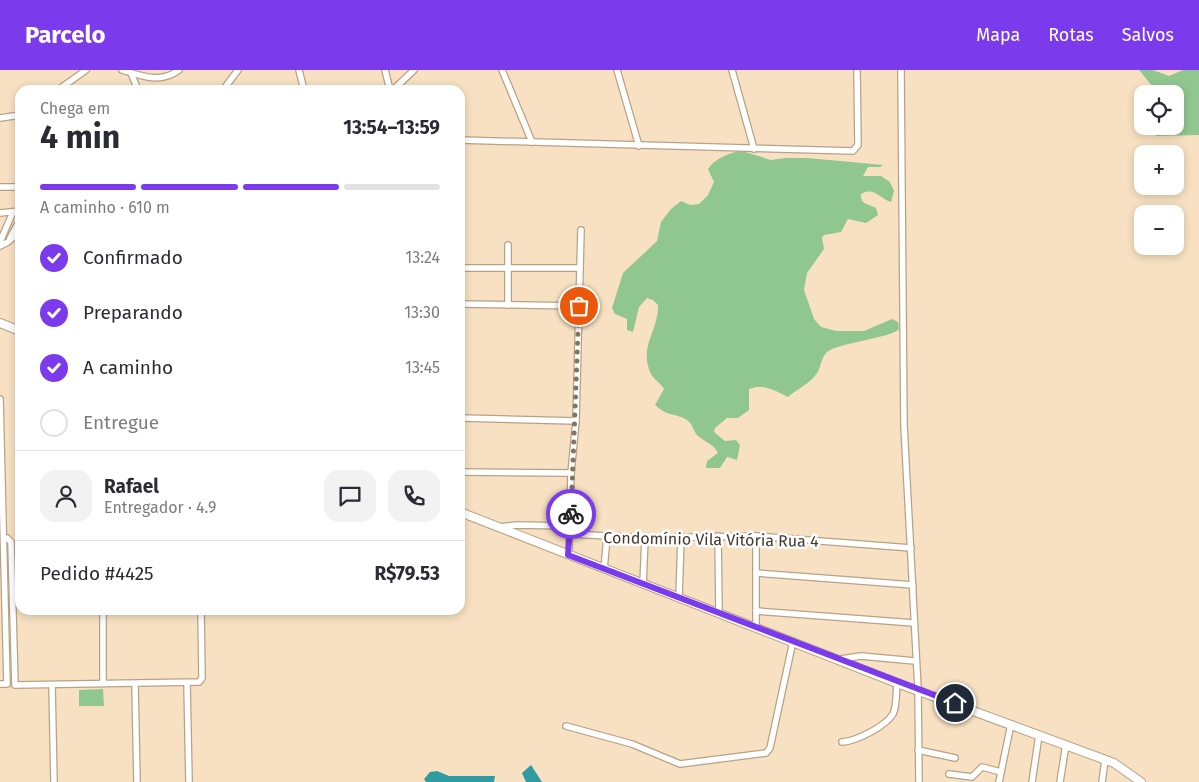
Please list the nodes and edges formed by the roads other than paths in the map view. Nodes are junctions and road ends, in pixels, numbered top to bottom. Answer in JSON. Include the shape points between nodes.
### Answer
{"nodes":[{"id":1,"x":86,"y":70,"type":"edge"},
{"id":2,"x":122,"y":70,"type":"edge"},
{"id":3,"x":179,"y":70,"type":"edge"},
{"id":4,"x":238,"y":70,"type":"edge"},
{"id":5,"x":299,"y":70,"type":"edge"},
{"id":6,"x":385,"y":70,"type":"edge"},
{"id":7,"x":414,"y":70,"type":"edge"},
{"id":8,"x":502,"y":70,"type":"edge"},
{"id":9,"x":617,"y":70,"type":"edge"},
{"id":10,"x":732,"y":70,"type":"edge"},
{"id":11,"x":857,"y":70,"type":"edge"},
{"id":12,"x":901,"y":70,"type":"edge"},
{"id":13,"x":131,"y":73,"type":"junction"},
{"id":14,"x":65,"y":85,"type":"edge"},
{"id":15,"x":136,"y":85,"type":"edge"},
{"id":16,"x":227,"y":85,"type":"edge"},
{"id":17,"x":303,"y":85,"type":"edge"},
{"id":18,"x":390,"y":85,"type":"edge"},
{"id":19,"x":398,"y":85,"type":"edge"},
{"id":20,"x":15,"y":116,"type":"edge"},
{"id":21,"x":0,"y":118,"type":"edge"},
{"id":22,"x":465,"y":140,"type":"edge"},
{"id":23,"x":532,"y":142,"type":"junction"},
{"id":24,"x":639,"y":146,"type":"junction"},
{"id":25,"x":754,"y":149,"type":"junction"},
{"id":26,"x":0,"y":187,"type":"edge"},
{"id":27,"x":15,"y":187,"type":"edge"},
{"id":28,"x":13,"y":212,"type":"joint"},
{"id":29,"x":0,"y":214,"type":"edge"},
{"id":30,"x":15,"y":229,"type":"edge"},
{"id":31,"x":581,"y":230,"type":"dead end"},
{"id":32,"x":15,"y":236,"type":"edge"},
{"id":33,"x":8,"y":242,"type":"junction"},
{"id":34,"x":0,"y":244,"type":"edge"},
{"id":35,"x":508,"y":245,"type":"dead end"},
{"id":36,"x":465,"y":268,"type":"edge"},
{"id":37,"x":509,"y":268,"type":"junction"},
{"id":38,"x":580,"y":268,"type":"junction"},
{"id":39,"x":465,"y":304,"type":"edge"},
{"id":40,"x":508,"y":305,"type":"junction"},
{"id":41,"x":579,"y":306,"type":"junction"},
{"id":42,"x":0,"y":323,"type":"edge"},
{"id":43,"x":15,"y":329,"type":"edge"},
{"id":44,"x":0,"y":399,"type":"edge"},
{"id":45,"x":465,"y":418,"type":"edge"},
{"id":46,"x":576,"y":420,"type":"junction"},
{"id":47,"x":1,"y":452,"type":"edge"},
{"id":48,"x":465,"y":472,"type":"edge"},
{"id":49,"x":571,"y":473,"type":"junction"},
{"id":50,"x":465,"y":514,"type":"edge"},
{"id":51,"x":571,"y":526,"type":"junction"},
{"id":52,"x":499,"y":527,"type":"junction"},
{"id":53,"x":571,"y":534,"type":"junction"},
{"id":54,"x":718,"y":536,"type":"junction"},
{"id":55,"x":756,"y":536,"type":"junction"},
{"id":56,"x":607,"y":537,"type":"junction"},
{"id":57,"x":681,"y":537,"type":"junction"},
{"id":58,"x":4,"y":538,"type":"junction"},
{"id":59,"x":645,"y":538,"type":"junction"},
{"id":60,"x":911,"y":548,"type":"junction"},
{"id":61,"x":568,"y":555,"type":"junction"},
{"id":62,"x":604,"y":569,"type":"junction"},
{"id":63,"x":756,"y":573,"type":"junction"},
{"id":64,"x":643,"y":584,"type":"junction"},
{"id":65,"x":913,"y":586,"type":"junction"},
{"id":66,"x":2,"y":594,"type":"edge"},
{"id":67,"x":679,"y":597,"type":"junction"},
{"id":68,"x":756,"y":610,"type":"junction"},
{"id":69,"x":720,"y":612,"type":"junction"},
{"id":70,"x":103,"y":615,"type":"edge"},
{"id":71,"x":201,"y":615,"type":"edge"},
{"id":72,"x":914,"y":623,"type":"junction"},
{"id":73,"x":756,"y":626,"type":"junction"},
{"id":74,"x":793,"y":641,"type":"junction"},
{"id":75,"x":3,"y":653,"type":"edge"},
{"id":76,"x":841,"y":659,"type":"junction"},
{"id":77,"x":916,"y":661,"type":"junction"},
{"id":78,"x":103,"y":683,"type":"junction"},
{"id":79,"x":187,"y":683,"type":"junction"},
{"id":80,"x":897,"y":683,"type":"junction"},
{"id":81,"x":0,"y":684,"type":"edge"},
{"id":82,"x":135,"y":684,"type":"junction"},
{"id":83,"x":52,"y":686,"type":"junction"},
{"id":84,"x":918,"y":689,"type":"junction"},
{"id":85,"x":1011,"y":724,"type":"junction"},
{"id":86,"x":566,"y":726,"type":"dead end"},
{"id":87,"x":1039,"y":735,"type":"junction"},
{"id":88,"x":842,"y":742,"type":"dead end"},
{"id":89,"x":1066,"y":744,"type":"junction"},
{"id":90,"x":918,"y":750,"type":"junction"},
{"id":91,"x":955,"y":758,"type":"dead end"},
{"id":92,"x":1105,"y":760,"type":"junction"},
{"id":93,"x":1001,"y":772,"type":"junction"},
{"id":94,"x":949,"y":774,"type":"dead end"},
{"id":95,"x":54,"y":782,"type":"edge"},
{"id":96,"x":137,"y":782,"type":"edge"},
{"id":97,"x":189,"y":782,"type":"edge"},
{"id":98,"x":919,"y":782,"type":"edge"},
{"id":99,"x":999,"y":782,"type":"edge"},
{"id":100,"x":1032,"y":782,"type":"edge"},
{"id":101,"x":1060,"y":782,"type":"edge"},
{"id":102,"x":1102,"y":782,"type":"edge"},
{"id":103,"x":1141,"y":782,"type":"edge"}],
"edges":[{"from":1,"to":14,"type":"street"},
{"from":2,"to":13,"type":"street"},
{"from":3,"to":13,"type":"street","via":[[165,78],[155,79]]},
{"from":4,"to":16,"type":"street"},
{"from":5,"to":17,"type":"street"},
{"from":6,"to":18,"type":"street"},
{"from":7,"to":19,"type":"street"},
{"from":8,"to":23,"type":"street"},
{"from":9,"to":24,"type":"street"},
{"from":10,"to":25,"type":"street"},
{"from":11,"to":25,"type":"street","via":[[856,150]]},
{"from":12,"to":60,"type":"street","via":[[904,426]]},
{"from":13,"to":15,"type":"street"},
{"from":20,"to":21,"type":"street"},
{"from":22,"to":23,"type":"street"},
{"from":23,"to":24,"type":"street"},
{"from":24,"to":25,"type":"street"},
{"from":26,"to":27,"type":"street"},
{"from":28,"to":29,"type":"street"},
{"from":28,"to":34,"type":"street"},
{"from":30,"to":33,"type":"street"},
{"from":31,"to":38,"type":"street"},
{"from":32,"to":33,"type":"street"},
{"from":33,"to":34,"type":"street"},
{"from":35,"to":37,"type":"street"},
{"from":36,"to":37,"type":"street"},
{"from":37,"to":38,"type":"street"},
{"from":37,"to":40,"type":"street"},
{"from":38,"to":41,"type":"street"},
{"from":39,"to":40,"type":"street"},
{"from":40,"to":41,"type":"street"},
{"from":41,"to":46,"type":"street"},
{"from":42,"to":43,"type":"street"},
{"from":44,"to":47,"type":"street"},
{"from":45,"to":46,"type":"street"},
{"from":46,"to":49,"type":"street"},
{"from":47,"to":58,"type":"street"},
{"from":48,"to":49,"type":"street"},
{"from":49,"to":51,"type":"street"},
{"from":50,"to":52,"type":"street"},
{"from":51,"to":52,"type":"street"},
{"from":51,"to":53,"type":"street"},
{"from":52,"to":61,"type":"street"},
{"from":53,"to":56,"type":"street","name":"Condomínio Vila Vitória Rua 4"},
{"from":53,"to":61,"type":"street"},
{"from":54,"to":55,"type":"street","name":"Condomínio Vila Vitória Rua 4"},
{"from":54,"to":57,"type":"street","name":"Condomínio Vila Vitória Rua 4"},
{"from":54,"to":69,"type":"street"},
{"from":55,"to":60,"type":"street","name":"Condomínio Vila Vitória Rua 4"},
{"from":55,"to":63,"type":"street"},
{"from":56,"to":59,"type":"street","name":"Condomínio Vila Vitória Rua 4"},
{"from":56,"to":62,"type":"street"},
{"from":57,"to":59,"type":"street","name":"Condomínio Vila Vitória Rua 4"},
{"from":57,"to":67,"type":"street"},
{"from":58,"to":66,"type":"street"},
{"from":58,"to":83,"type":"street","via":[[11,542],[15,685]]},
{"from":59,"to":64,"type":"street"},
{"from":60,"to":65,"type":"street"},
{"from":61,"to":62,"type":"street"},
{"from":62,"to":64,"type":"street"},
{"from":63,"to":65,"type":"street"},
{"from":63,"to":68,"type":"street"},
{"from":64,"to":67,"type":"street"},
{"from":65,"to":72,"type":"street"},
{"from":66,"to":75,"type":"street"},
{"from":67,"to":69,"type":"street"},
{"from":68,"to":72,"type":"street"},
{"from":68,"to":73,"type":"street"},
{"from":69,"to":73,"type":"street"},
{"from":70,"to":78,"type":"street"},
{"from":71,"to":79,"type":"street","via":[[202,678],[199,682]]},
{"from":72,"to":77,"type":"street"},
{"from":73,"to":74,"type":"street"},
{"from":74,"to":76,"type":"street"},
{"from":74,"to":86,"type":"street","via":[[771,745],[766,752],[680,764],[632,744]]},
{"from":75,"to":81,"type":"street","via":[[7,684]]},
{"from":76,"to":77,"type":"street","via":[[861,656]]},
{"from":76,"to":80,"type":"street"},
{"from":77,"to":84,"type":"street"},
{"from":78,"to":82,"type":"street"},
{"from":78,"to":83,"type":"street"},
{"from":79,"to":82,"type":"street"},
{"from":79,"to":97,"type":"street"},
{"from":80,"to":84,"type":"street"},
{"from":80,"to":88,"type":"street","via":[[894,711],[890,718],[860,738]]},
{"from":82,"to":96,"type":"street"},
{"from":83,"to":95,"type":"street"},
{"from":84,"to":85,"type":"street"},
{"from":84,"to":90,"type":"street"},
{"from":85,"to":87,"type":"street"},
{"from":85,"to":93,"type":"street"},
{"from":87,"to":89,"type":"street"},
{"from":87,"to":100,"type":"street"},
{"from":89,"to":92,"type":"street"},
{"from":89,"to":101,"type":"street"},
{"from":90,"to":91,"type":"street"},
{"from":90,"to":98,"type":"street"},
{"from":92,"to":102,"type":"street"},
{"from":92,"to":103,"type":"street","via":[[1123,768]]},
{"from":93,"to":94,"type":"street","via":[[982,767],[972,777]]},
{"from":93,"to":99,"type":"street"}]}
